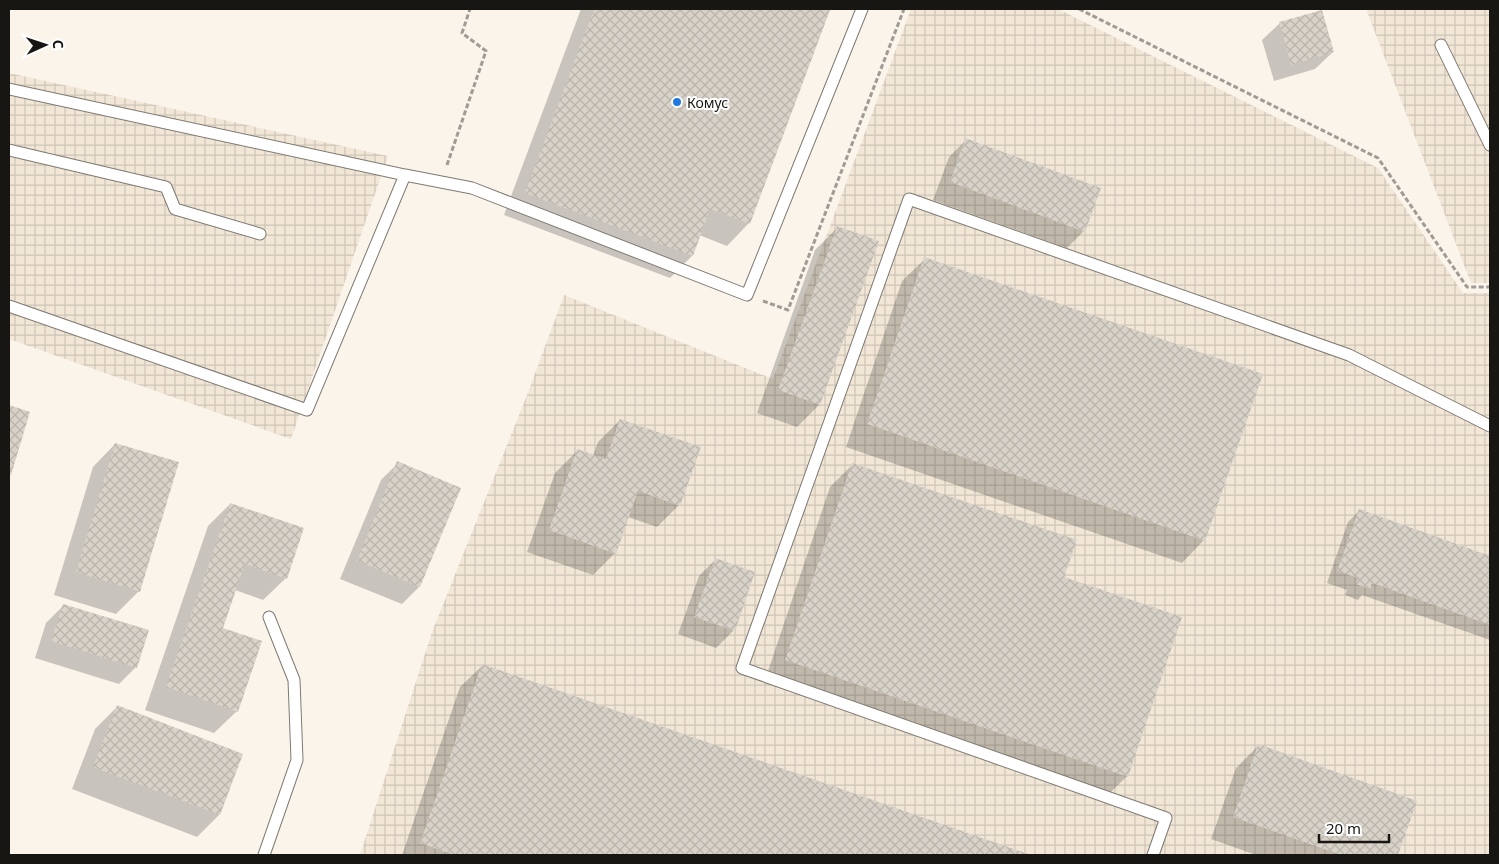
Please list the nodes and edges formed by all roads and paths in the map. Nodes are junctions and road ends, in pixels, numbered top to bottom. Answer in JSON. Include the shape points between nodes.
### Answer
{"nodes":[{"id":1,"x":470,"y":9,"type":"edge"},
{"id":2,"x":862,"y":9,"type":"edge"},
{"id":3,"x":904,"y":9,"type":"edge"},
{"id":4,"x":1079,"y":9,"type":"edge"},
{"id":5,"x":1442,"y":45,"type":"dead end"},
{"id":6,"x":9,"y":88,"type":"edge"},
{"id":7,"x":1490,"y":145,"type":"edge"},
{"id":8,"x":9,"y":150,"type":"edge"},
{"id":9,"x":405,"y":175,"type":"junction"},
{"id":10,"x":441,"y":182,"type":"junction"},
{"id":11,"x":260,"y":234,"type":"dead end"},
{"id":12,"x":1490,"y":287,"type":"edge"},
{"id":13,"x":747,"y":295,"type":"junction"},
{"id":14,"x":9,"y":306,"type":"edge"},
{"id":15,"x":1490,"y":426,"type":"edge"},
{"id":16,"x":269,"y":617,"type":"dead end"},
{"id":17,"x":264,"y":855,"type":"edge"},
{"id":18,"x":1153,"y":855,"type":"edge"}],
"edges":[{"from":1,"to":10,"type":"path","via":[[462,33],[486,51]]},
{"from":2,"to":13,"type":"lane"},
{"from":3,"to":13,"type":"path","via":[[788,310]]},
{"from":4,"to":12,"type":"path","via":[[1378,158],[1467,287]]},
{"from":5,"to":7,"type":"lane"},
{"from":6,"to":9,"type":"lane"},
{"from":8,"to":11,"type":"lane","via":[[166,187],[175,210]]},
{"from":9,"to":10,"type":"lane"},
{"from":9,"to":14,"type":"lane","via":[[307,410]]},
{"from":10,"to":13,"type":"lane","via":[[472,188]]},
{"from":15,"to":18,"type":"lane","via":[[1349,355],[909,199],[742,668],[1166,818]]},
{"from":16,"to":17,"type":"lane","via":[[294,680],[297,760]]}]}
